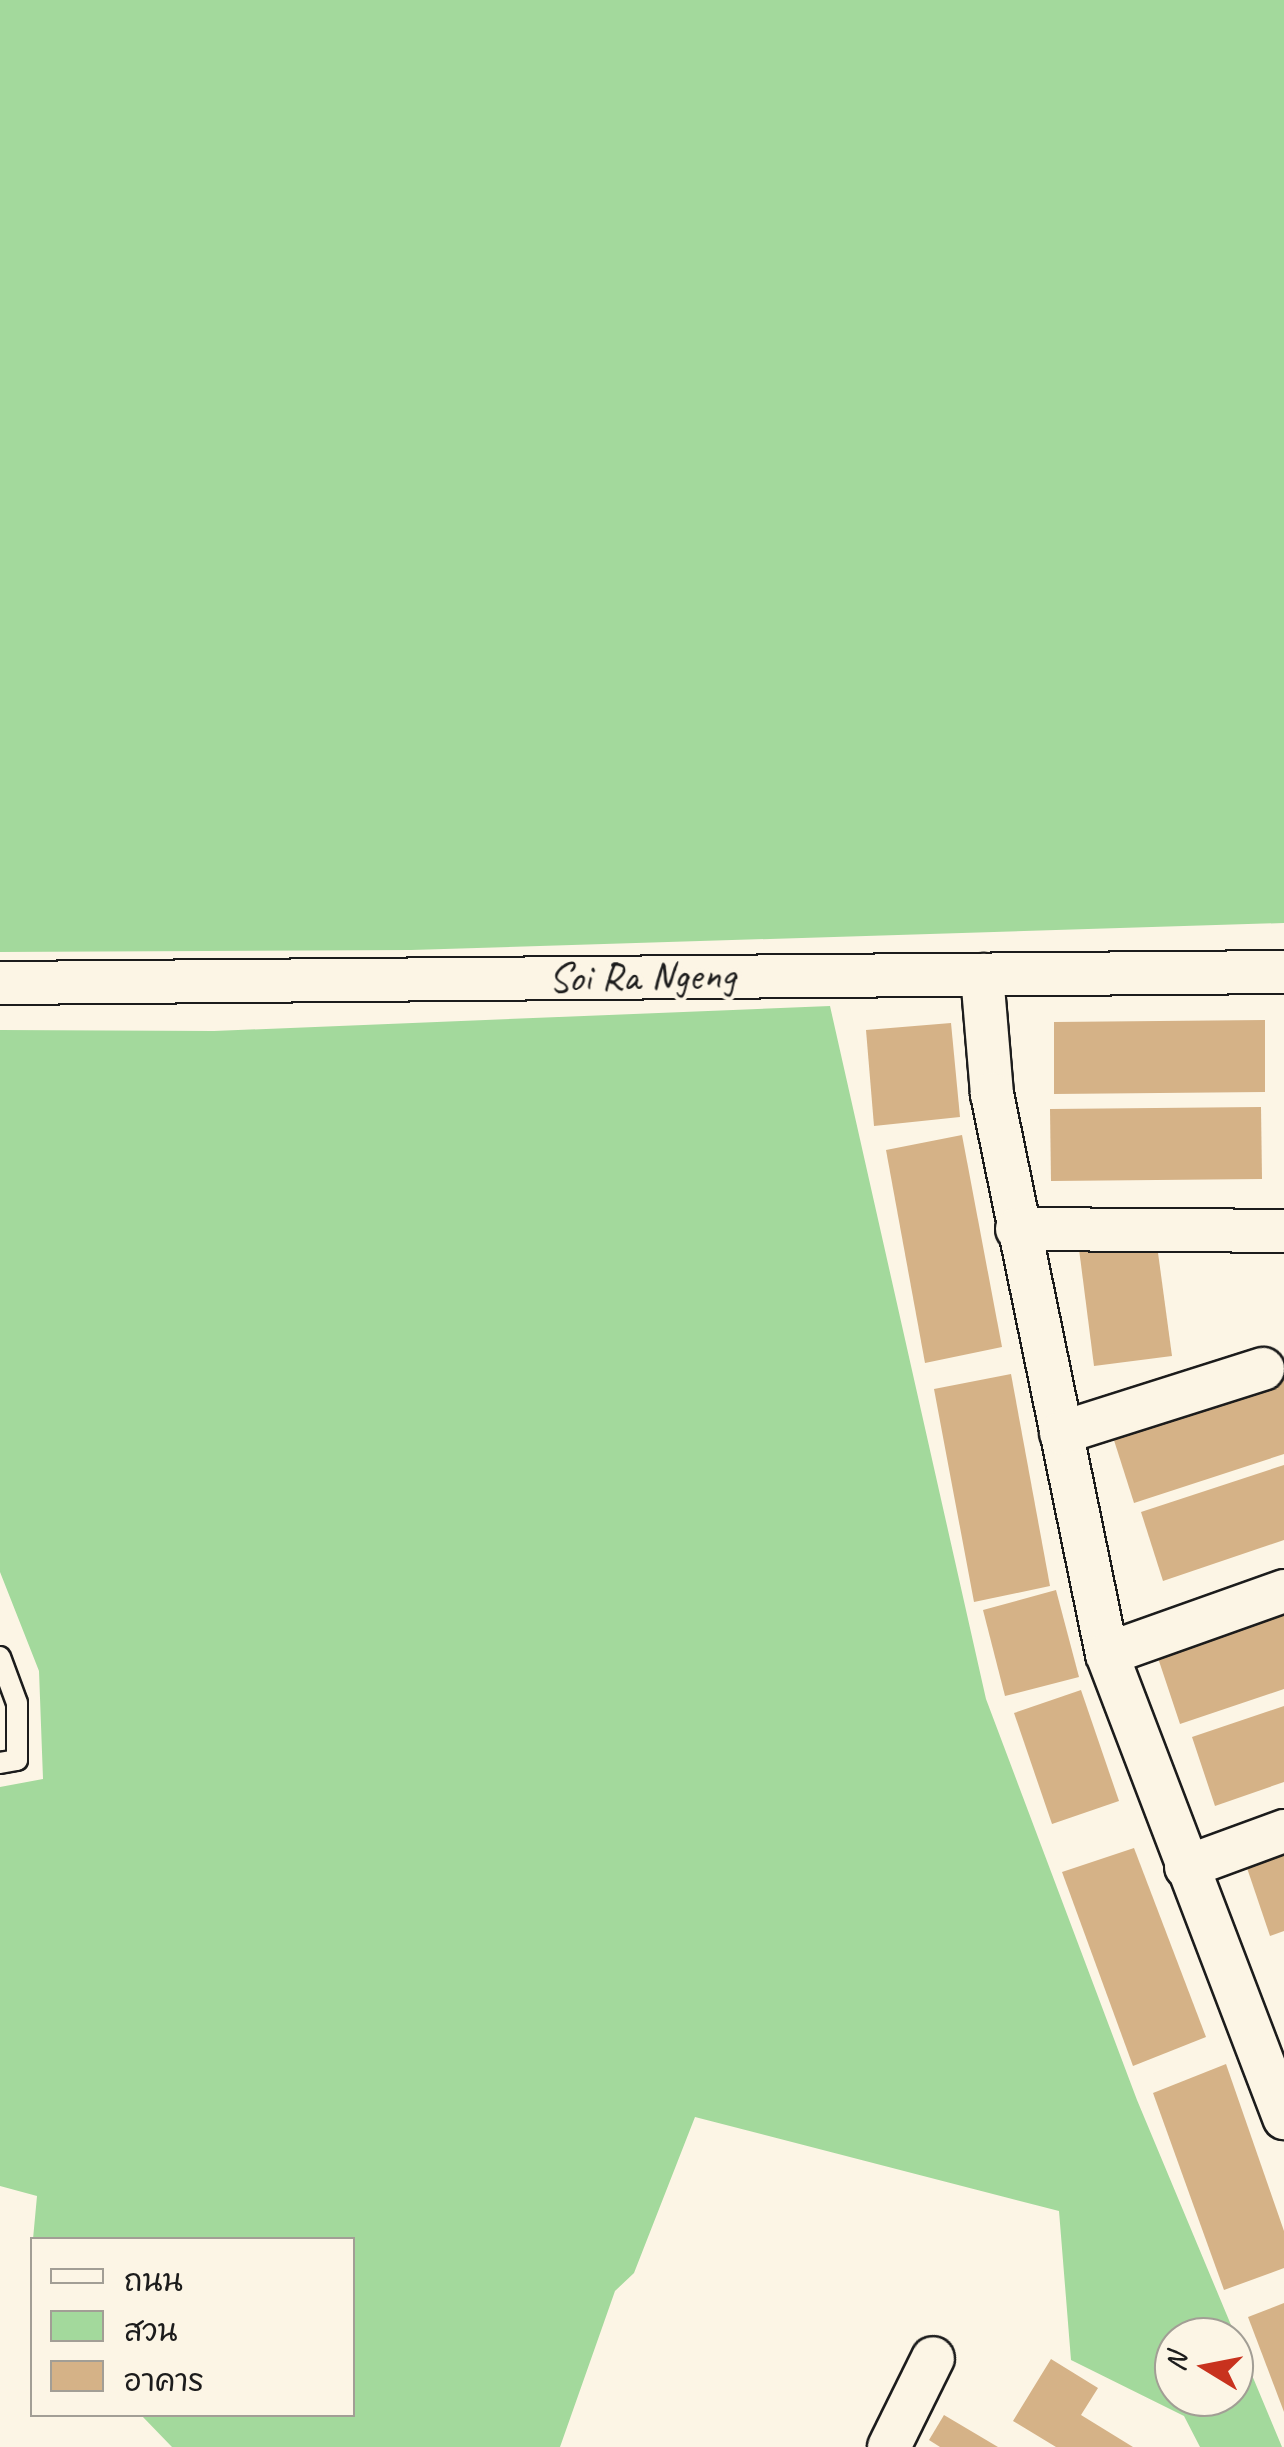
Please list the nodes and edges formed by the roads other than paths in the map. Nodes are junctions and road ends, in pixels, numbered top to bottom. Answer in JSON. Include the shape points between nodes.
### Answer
{"nodes":[{"id":1,"x":1284,"y":972,"type":"edge"},
{"id":2,"x":982,"y":975,"type":"junction"},
{"id":3,"x":0,"y":983,"type":"edge"},
{"id":4,"x":1018,"y":1229,"type":"junction"},
{"id":5,"x":1284,"y":1231,"type":"edge"},
{"id":6,"x":1263,"y":1369,"type":"dead end"},
{"id":7,"x":1061,"y":1433,"type":"junction"},
{"id":8,"x":1284,"y":1591,"type":"edge"},
{"id":9,"x":1106,"y":1654,"type":"junction"},
{"id":10,"x":0,"y":1657,"type":"edge"},
{"id":11,"x":0,"y":1763,"type":"edge"},
{"id":12,"x":1284,"y":1830,"type":"edge"},
{"id":13,"x":1186,"y":1867,"type":"junction"},
{"id":14,"x":1275,"y":2067,"type":"edge"},
{"id":15,"x":1284,"y":2118,"type":"edge"},
{"id":16,"x":933,"y":2358,"type":"dead end"},
{"id":17,"x":889,"y":2447,"type":"edge"}],
"edges":[{"from":1,"to":2,"type":"street","name":"Soi Ra Ngeng"},
{"from":2,"to":3,"type":"street","name":"Soi Ra Ngeng"},
{"from":2,"to":4,"type":"street","via":[[992,1094]]},
{"from":4,"to":5,"type":"street"},
{"from":4,"to":7,"type":"street"},
{"from":6,"to":7,"type":"street"},
{"from":7,"to":9,"type":"street"},
{"from":8,"to":9,"type":"street"},
{"from":9,"to":13,"type":"street"},
{"from":10,"to":11,"type":"lane","via":[[18,1703],[18,1760]]},
{"from":12,"to":13,"type":"street"},
{"from":13,"to":14,"type":"street"},
{"from":14,"to":15,"type":"street"},
{"from":16,"to":17,"type":"street"}]}
